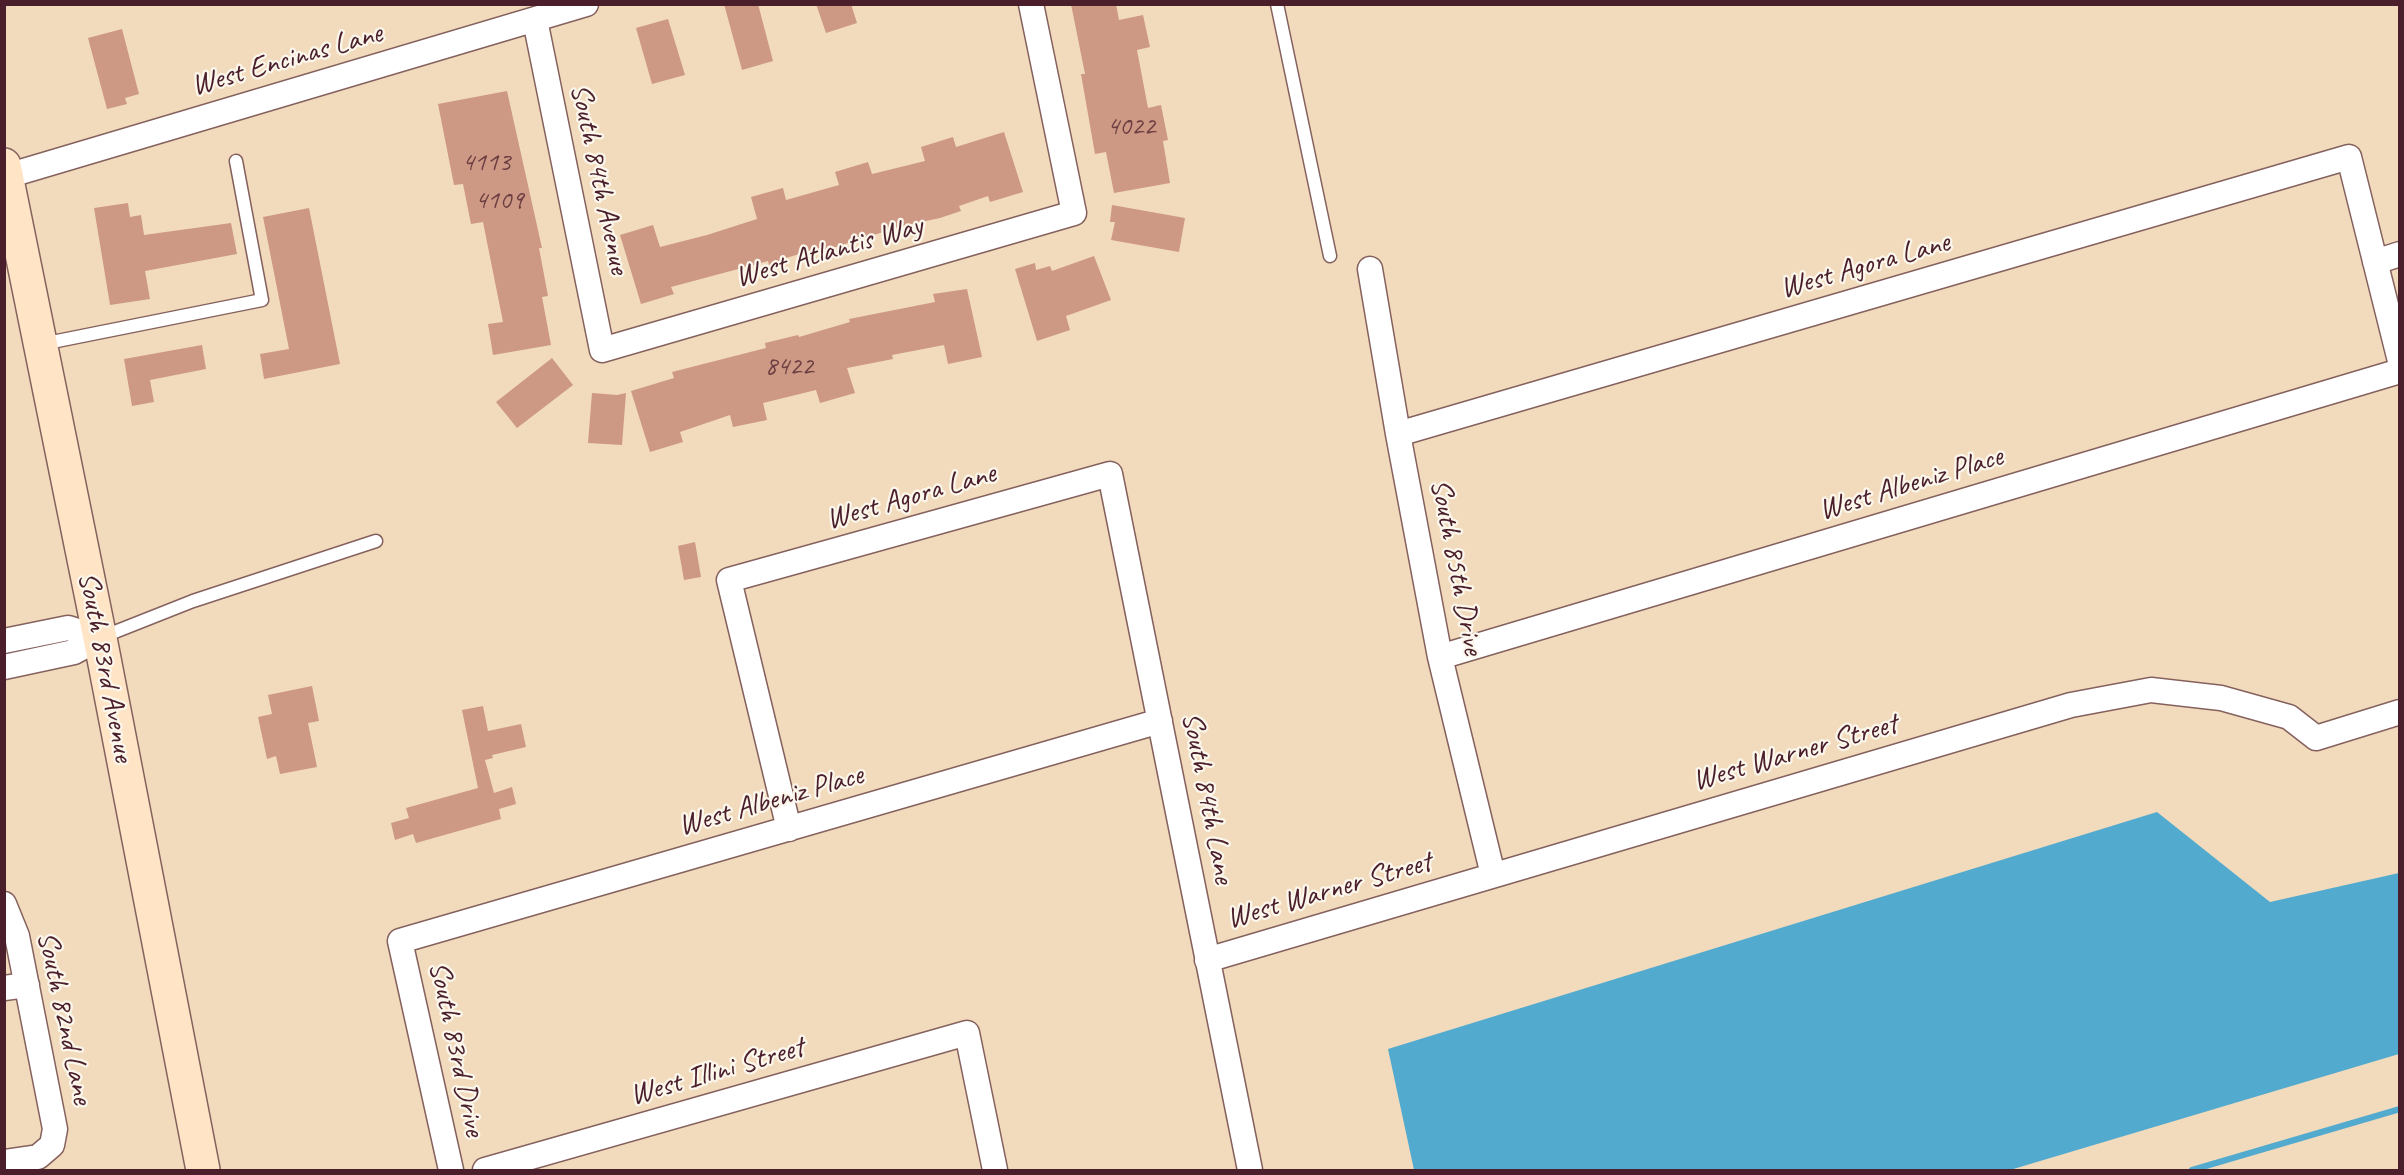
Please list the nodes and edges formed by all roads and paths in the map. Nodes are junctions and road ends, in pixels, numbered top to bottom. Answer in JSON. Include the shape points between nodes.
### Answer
{"nodes":[{"id":1,"x":586,"y":4,"type":"edge"},
{"id":2,"x":1031,"y":4,"type":"edge"},
{"id":3,"x":1277,"y":4,"type":"edge"},
{"id":4,"x":535,"y":20,"type":"junction"},
{"id":5,"x":237,"y":161,"type":"dead end"},
{"id":6,"x":6,"y":170,"type":"edge"},
{"id":7,"x":2400,"y":254,"type":"edge"},
{"id":8,"x":1330,"y":256,"type":"dead end"},
{"id":9,"x":2375,"y":262,"type":"junction"},
{"id":10,"x":1370,"y":269,"type":"dead end"},
{"id":11,"x":41,"y":344,"type":"junction"},
{"id":12,"x":602,"y":350,"type":"joint"},
{"id":13,"x":2400,"y":361,"type":"edge"},
{"id":14,"x":2400,"y":371,"type":"edge"},
{"id":15,"x":1398,"y":434,"type":"junction"},
{"id":16,"x":1110,"y":474,"type":"joint"},
{"id":17,"x":376,"y":541,"type":"dead end"},
{"id":18,"x":100,"y":638,"type":"junction"},
{"id":19,"x":4,"y":640,"type":"edge"},
{"id":20,"x":1440,"y":657,"type":"junction"},
{"id":21,"x":4,"y":666,"type":"edge"},
{"id":22,"x":2400,"y":712,"type":"edge"},
{"id":23,"x":1160,"y":721,"type":"junction"},
{"id":24,"x":789,"y":829,"type":"junction"},
{"id":25,"x":1493,"y":875,"type":"junction"},
{"id":26,"x":4,"y":904,"type":"edge"},
{"id":27,"x":400,"y":942,"type":"joint"},
{"id":28,"x":1207,"y":960,"type":"junction"},
{"id":29,"x":16,"y":987,"type":"edge"},
{"id":30,"x":8,"y":1165,"type":"edge"},
{"id":31,"x":203,"y":1170,"type":"edge"},
{"id":32,"x":451,"y":1170,"type":"edge"},
{"id":33,"x":484,"y":1170,"type":"edge"},
{"id":34,"x":995,"y":1170,"type":"edge"},
{"id":35,"x":1250,"y":1170,"type":"edge"}],
"edges":[{"from":1,"to":4,"type":"street","name":"West Encinas Lane"},
{"from":2,"to":12,"type":"street","name":"West Atlantis Way","via":[[1074,213]]},
{"from":3,"to":8,"type":"lane"},
{"from":4,"to":6,"type":"street","name":"West Encinas Lane"},
{"from":4,"to":12,"type":"street","name":"South 84th Avenue"},
{"from":5,"to":11,"type":"lane","via":[[262,300]]},
{"from":6,"to":11,"type":"main road","name":"South 83rd Avenue"},
{"from":7,"to":9,"type":"street"},
{"from":9,"to":13,"type":"street"},
{"from":9,"to":15,"type":"street","name":"West Agora Lane","via":[[2349,157]]},
{"from":10,"to":15,"type":"street","name":"South 85th Drive"},
{"from":11,"to":18,"type":"main road","name":"South 83rd Avenue"},
{"from":14,"to":20,"type":"street","name":"West Albeniz Place"},
{"from":15,"to":20,"type":"street","name":"South 85th Drive"},
{"from":16,"to":23,"type":"street","name":"South 84th Lane"},
{"from":16,"to":24,"type":"street","name":"West Agora Lane","via":[[729,580]]},
{"from":17,"to":18,"type":"lane","via":[[193,601]]},
{"from":18,"to":19,"type":"street","via":[[68,627]]},
{"from":18,"to":21,"type":"street","via":[[74,652]]},
{"from":18,"to":31,"type":"main road","name":"South 83rd Avenue"},
{"from":20,"to":25,"type":"street","name":"South 85th Drive"},
{"from":22,"to":25,"type":"street","name":"West Warner Street","via":[[2316,738],[2289,717],[2221,698],[2151,690],[2071,705]]},
{"from":23,"to":24,"type":"street","name":"West Albeniz Place"},
{"from":23,"to":28,"type":"street","name":"South 84th Lane"},
{"from":24,"to":27,"type":"street","name":"West Albeniz Place"},
{"from":25,"to":28,"type":"street","name":"West Warner Street"},
{"from":26,"to":29,"type":"street","name":"South 82nd Lane","via":[[18,936]]},
{"from":27,"to":32,"type":"street","name":"South 83rd Drive"},
{"from":28,"to":35,"type":"street","name":"South 84th Lane"},
{"from":29,"to":30,"type":"street","name":"South 82nd Lane","via":[[55,1129],[52,1145],[38,1157]]},
{"from":33,"to":34,"type":"street","name":"West Illini Street","via":[[967,1033]]}]}
